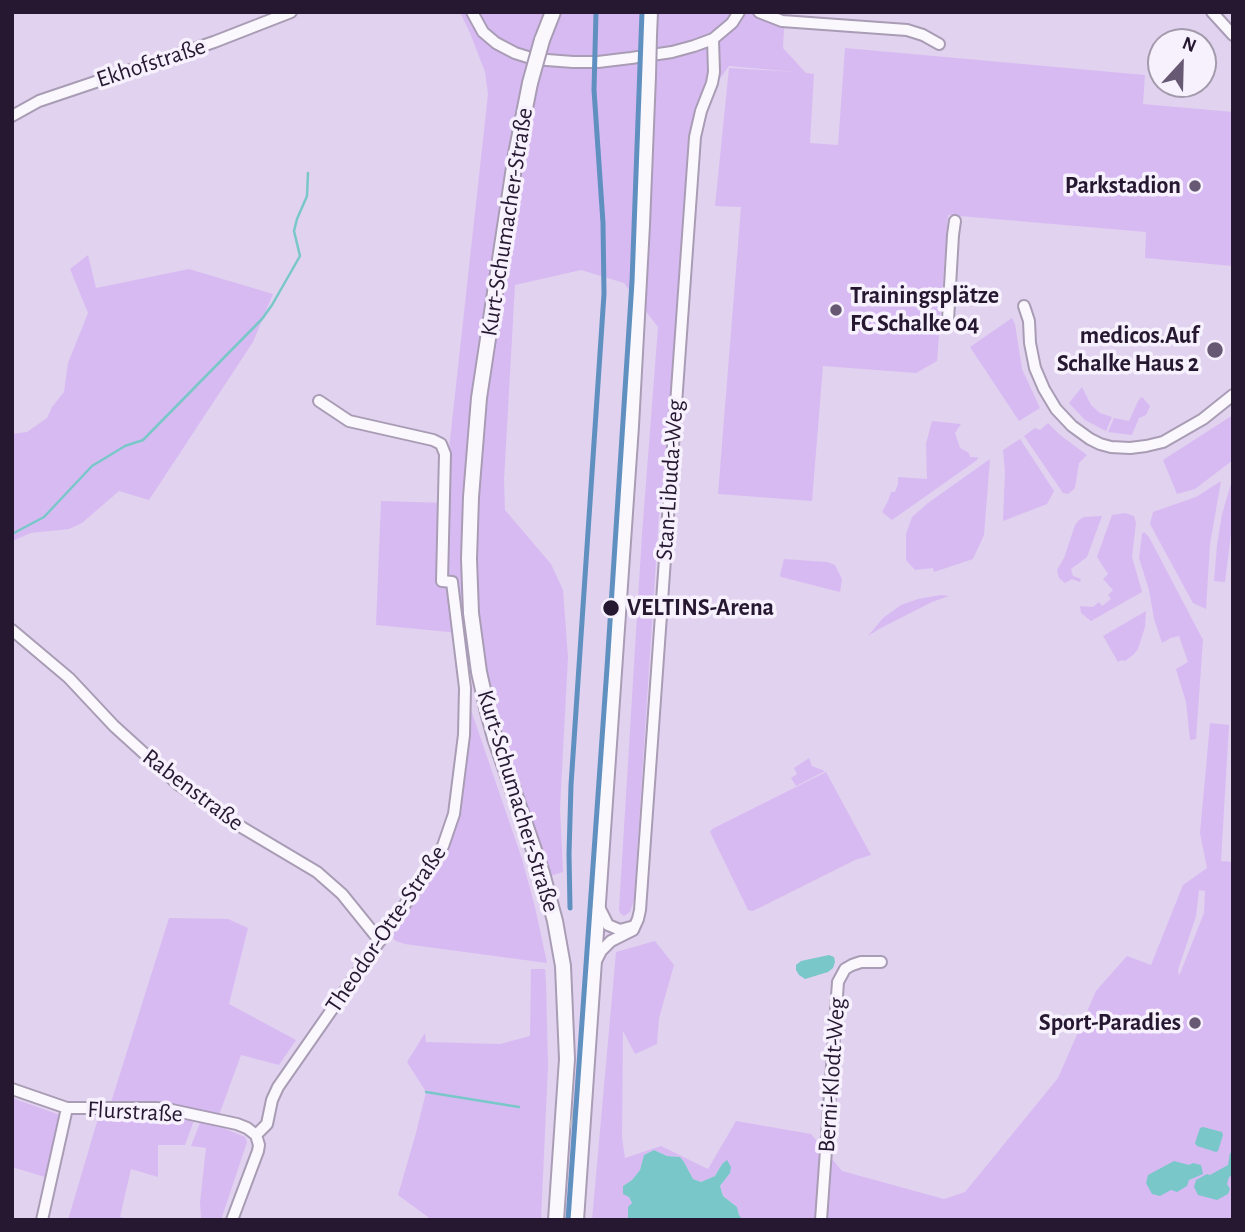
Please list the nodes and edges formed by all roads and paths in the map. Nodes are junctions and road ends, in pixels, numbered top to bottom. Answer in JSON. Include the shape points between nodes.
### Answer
{"nodes":[{"id":1,"x":291,"y":12,"type":"edge"},
{"id":2,"x":472,"y":12,"type":"edge"},
{"id":3,"x":553,"y":12,"type":"edge"},
{"id":4,"x":650,"y":12,"type":"edge"},
{"id":5,"x":739,"y":12,"type":"edge"},
{"id":6,"x":759,"y":12,"type":"edge"},
{"id":7,"x":1212,"y":12,"type":"edge"},
{"id":8,"x":1233,"y":35,"type":"edge"},
{"id":9,"x":713,"y":38,"type":"junction"},
{"id":10,"x":939,"y":44,"type":"dead end"},
{"id":11,"x":12,"y":116,"type":"edge"},
{"id":12,"x":955,"y":221,"type":"dead end"},
{"id":13,"x":1024,"y":306,"type":"dead end"},
{"id":14,"x":948,"y":320,"type":"dead end"},
{"id":15,"x":1233,"y":395,"type":"edge"},
{"id":16,"x":318,"y":401,"type":"dead end"},
{"id":17,"x":12,"y":629,"type":"edge"},
{"id":18,"x":597,"y":902,"type":"junction"},
{"id":19,"x":636,"y":924,"type":"junction"},
{"id":20,"x":380,"y":941,"type":"junction"},
{"id":21,"x":881,"y":962,"type":"dead end"},
{"id":22,"x":593,"y":967,"type":"junction"},
{"id":23,"x":12,"y":1089,"type":"edge"},
{"id":24,"x":68,"y":1108,"type":"junction"},
{"id":25,"x":256,"y":1136,"type":"junction"},
{"id":26,"x":42,"y":1220,"type":"edge"},
{"id":27,"x":232,"y":1220,"type":"edge"},
{"id":28,"x":556,"y":1220,"type":"edge"},
{"id":29,"x":576,"y":1220,"type":"edge"},
{"id":30,"x":821,"y":1220,"type":"edge"}],
"edges":[{"from":1,"to":11,"type":"street","name":"Ekhofstraße","via":[[214,43],[39,101]]},
{"from":2,"to":9,"type":"street","via":[[496,43],[534,59],[598,62],[671,52]]},
{"from":3,"to":28,"type":"main road","name":"Kurt-Schumacher-Straße","bridge":true,"via":[[530,83],[516,154],[479,398],[469,559],[471,613],[488,712],[542,873],[563,966],[567,1059]]},
{"from":4,"to":18,"type":"main road","name":"Kurt-Schumacher-Straße","bridge":true,"via":[[632,412]]},
{"from":5,"to":9,"type":"street"},
{"from":6,"to":10,"type":"street","via":[[782,21],[907,30]]},
{"from":7,"to":8,"type":"street"},
{"from":9,"to":19,"type":"street","name":"Stan-Libuda-Weg","via":[[712,83],[695,137]]},
{"from":12,"to":14,"type":"street"},
{"from":13,"to":15,"type":"street","via":[[1035,368],[1044,389],[1063,417],[1090,439],[1121,448],[1154,444],[1203,419]]},
{"from":16,"to":20,"type":"street","name":"Theodor-Otte-Straße","via":[[349,421],[433,440],[445,454],[442,581],[452,582],[465,688],[454,814],[439,855]]},
{"from":17,"to":20,"type":"street","name":"Rabenstraße","via":[[179,785],[317,872],[342,894]]},
{"from":18,"to":19,"type":"street","via":[[608,925],[620,930]]},
{"from":18,"to":22,"type":"main road","name":"Kurt-Schumacher-Straße"},
{"from":19,"to":22,"type":"street","via":[[606,945]]},
{"from":20,"to":25,"type":"street","name":"Theodor-Otte-Straße","via":[[278,1087],[267,1124]]},
{"from":21,"to":30,"type":"street","name":"Berni-Klodt-Weg","via":[[852,965],[838,982]]},
{"from":22,"to":29,"type":"main road","name":"Kurt-Schumacher-Straße"},
{"from":23,"to":24,"type":"street","name":"Flurstraße"},
{"from":24,"to":25,"type":"street","name":"Flurstraße","via":[[167,1109],[237,1124]]},
{"from":24,"to":26,"type":"street"},
{"from":25,"to":27,"type":"street","name":"Theodor-Otte-Straße","via":[[258,1150]]}]}
